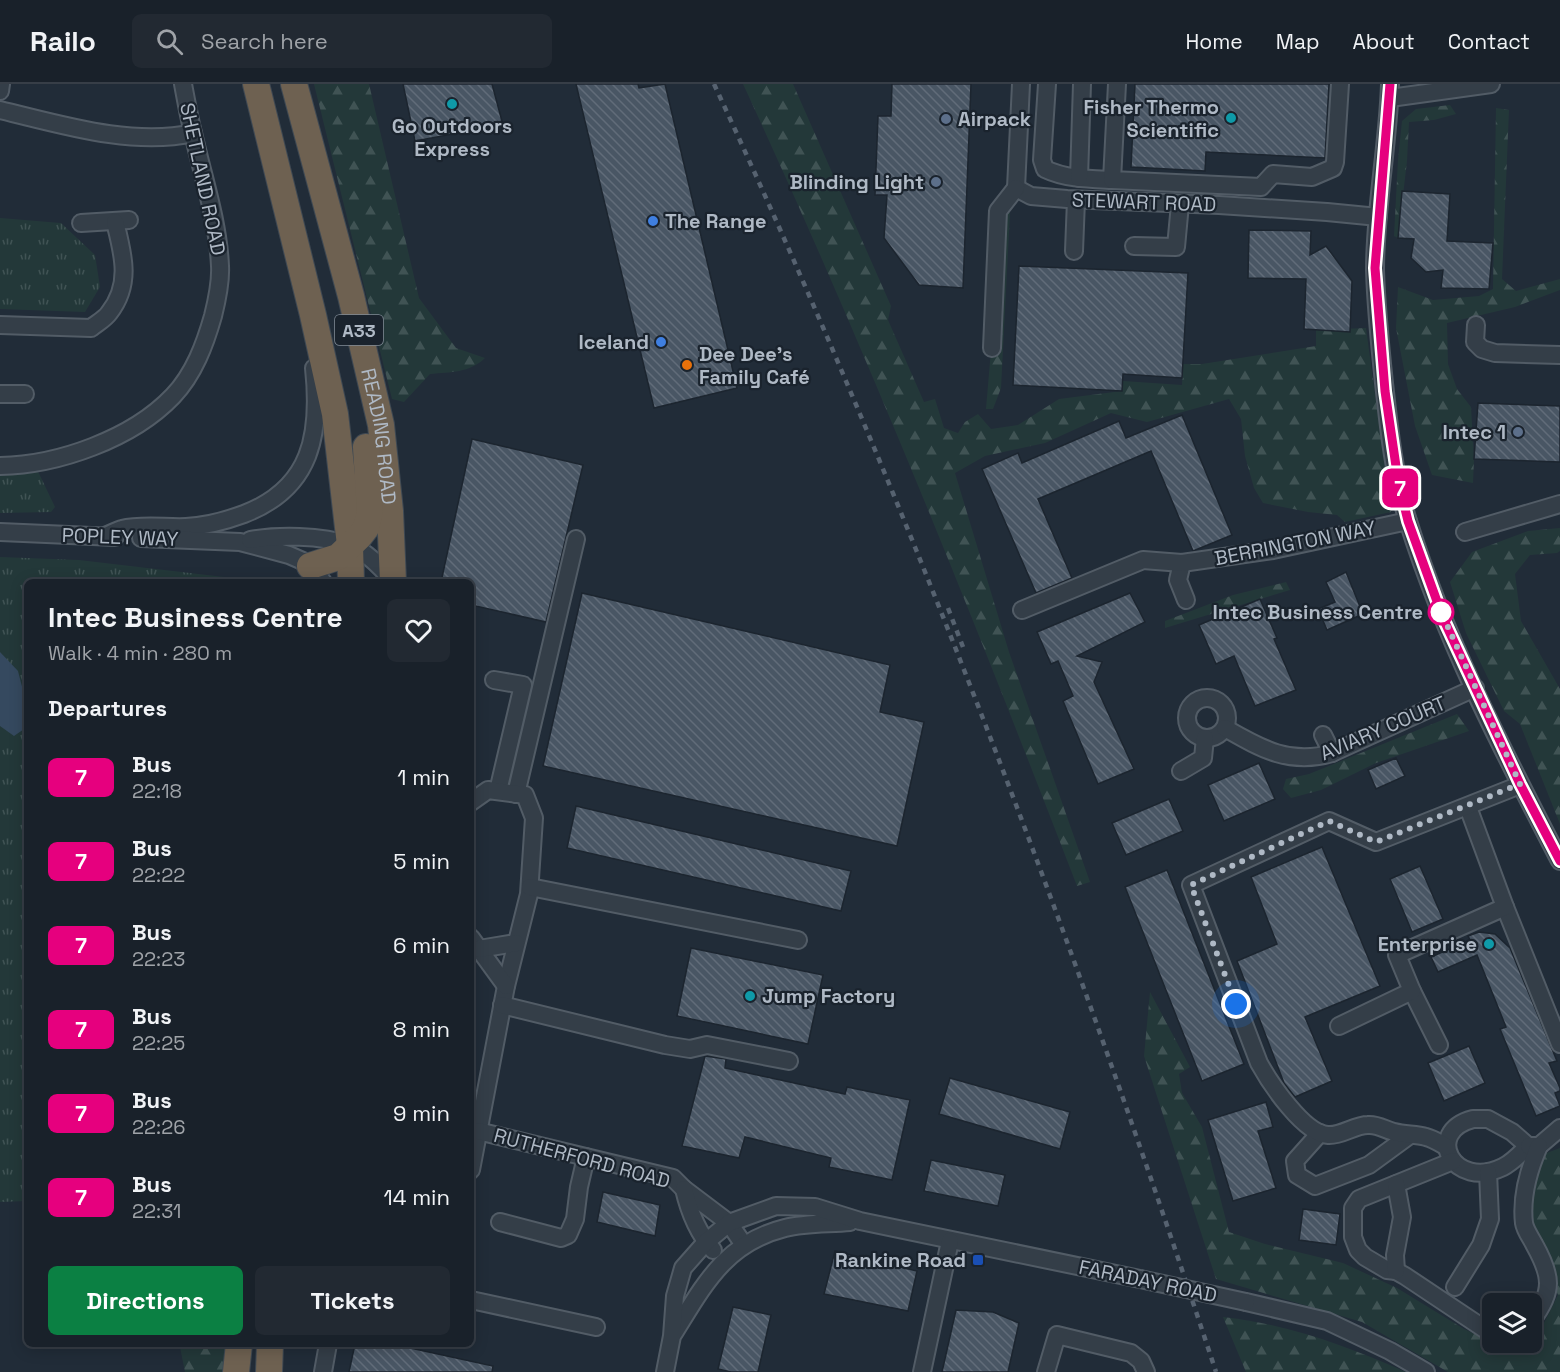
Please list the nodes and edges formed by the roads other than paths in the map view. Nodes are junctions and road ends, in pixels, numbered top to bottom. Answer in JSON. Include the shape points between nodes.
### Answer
{"nodes":[{"id":1,"x":1,"y":84,"type":"edge"},
{"id":2,"x":183,"y":84,"type":"edge"},
{"id":3,"x":256,"y":84,"type":"edge"},
{"id":4,"x":294,"y":84,"type":"edge"},
{"id":5,"x":1021,"y":84,"type":"edge"},
{"id":6,"x":1047,"y":84,"type":"edge"},
{"id":7,"x":1082,"y":84,"type":"edge"},
{"id":8,"x":1118,"y":84,"type":"edge"},
{"id":9,"x":1340,"y":84,"type":"edge"},
{"id":10,"x":1491,"y":84,"type":"edge"},
{"id":11,"x":0,"y":91,"type":"edge"},
{"id":12,"x":1390,"y":91,"type":"edge"},
{"id":13,"x":0,"y":110,"type":"edge"},
{"id":14,"x":193,"y":133,"type":"junction"},
{"id":15,"x":1078,"y":178,"type":"junction"},
{"id":16,"x":1112,"y":180,"type":"junction"},
{"id":17,"x":324,"y":188,"type":"junction"},
{"id":18,"x":1016,"y":188,"type":"junction"},
{"id":19,"x":1076,"y":200,"type":"junction"},
{"id":20,"x":1180,"y":204,"type":"junction"},
{"id":21,"x":1378,"y":217,"type":"junction"},
{"id":22,"x":81,"y":223,"type":"dead end"},
{"id":23,"x":1134,"y":246,"type":"dead end"},
{"id":24,"x":1074,"y":251,"type":"dead end"},
{"id":25,"x":313,"y":315,"type":"junction"},
{"id":26,"x":0,"y":325,"type":"edge"},
{"id":27,"x":1476,"y":325,"type":"dead end"},
{"id":28,"x":992,"y":348,"type":"dead end"},
{"id":29,"x":1560,"y":355,"type":"edge"},
{"id":30,"x":0,"y":394,"type":"edge"},
{"id":31,"x":25,"y":394,"type":"dead end"},
{"id":32,"x":0,"y":465,"type":"edge"},
{"id":33,"x":1560,"y":504,"type":"edge"},
{"id":34,"x":1408,"y":521,"type":"junction"},
{"id":35,"x":0,"y":532,"type":"edge"},
{"id":36,"x":1465,"y":532,"type":"dead end"},
{"id":37,"x":105,"y":536,"type":"junction"},
{"id":38,"x":576,"y":540,"type":"dead end"},
{"id":39,"x":240,"y":542,"type":"junction"},
{"id":40,"x":350,"y":545,"type":"junction"},
{"id":41,"x":1182,"y":563,"type":"junction"},
{"id":42,"x":316,"y":574,"type":"edge"},
{"id":43,"x":351,"y":579,"type":"edge"},
{"id":44,"x":391,"y":579,"type":"edge"},
{"id":45,"x":393,"y":579,"type":"edge"},
{"id":46,"x":1186,"y":600,"type":"dead end"},
{"id":47,"x":1022,"y":610,"type":"dead end"},
{"id":48,"x":495,"y":680,"type":"dead end"},
{"id":49,"x":1475,"y":688,"type":"junction"},
{"id":50,"x":1225,"y":728,"type":"junction"},
{"id":51,"x":1323,"y":735,"type":"dead end"},
{"id":52,"x":1205,"y":738,"type":"junction"},
{"id":53,"x":1332,"y":753,"type":"junction"},
{"id":54,"x":1181,"y":771,"type":"dead end"},
{"id":55,"x":1520,"y":784,"type":"junction"},
{"id":56,"x":498,"y":791,"type":"junction"},
{"id":57,"x":516,"y":794,"type":"junction"},
{"id":58,"x":474,"y":800,"type":"edge"},
{"id":59,"x":1468,"y":807,"type":"junction"},
{"id":60,"x":1560,"y":861,"type":"edge"},
{"id":61,"x":530,"y":887,"type":"junction"},
{"id":62,"x":1505,"y":907,"type":"junction"},
{"id":63,"x":798,"y":940,"type":"dead end"},
{"id":64,"x":516,"y":943,"type":"junction"},
{"id":65,"x":475,"y":944,"type":"edge"},
{"id":66,"x":506,"y":986,"type":"junction"},
{"id":67,"x":1412,"y":991,"type":"junction"},
{"id":68,"x":502,"y":1005,"type":"junction"},
{"id":69,"x":1339,"y":1026,"type":"dead end"},
{"id":70,"x":1560,"y":1044,"type":"edge"},
{"id":71,"x":1439,"y":1045,"type":"dead end"},
{"id":72,"x":789,"y":1061,"type":"dead end"},
{"id":73,"x":1560,"y":1128,"type":"edge"},
{"id":74,"x":478,"y":1131,"type":"junction"},
{"id":75,"x":1320,"y":1133,"type":"junction"},
{"id":76,"x":1410,"y":1135,"type":"junction"},
{"id":77,"x":1533,"y":1146,"type":"junction"},
{"id":78,"x":474,"y":1153,"type":"edge"},
{"id":79,"x":1450,"y":1154,"type":"junction"},
{"id":80,"x":586,"y":1157,"type":"junction"},
{"id":81,"x":1488,"y":1172,"type":"junction"},
{"id":82,"x":1396,"y":1184,"type":"junction"},
{"id":83,"x":684,"y":1189,"type":"junction"},
{"id":84,"x":710,"y":1209,"type":"junction"},
{"id":85,"x":748,"y":1216,"type":"junction"},
{"id":86,"x":695,"y":1221,"type":"junction"},
{"id":87,"x":860,"y":1221,"type":"junction"},
{"id":88,"x":500,"y":1222,"type":"dead end"},
{"id":89,"x":729,"y":1223,"type":"junction"},
{"id":90,"x":950,"y":1241,"type":"junction"},
{"id":91,"x":706,"y":1242,"type":"junction"},
{"id":92,"x":744,"y":1245,"type":"junction"},
{"id":93,"x":723,"y":1262,"type":"junction"},
{"id":94,"x":683,"y":1268,"type":"junction"},
{"id":95,"x":1395,"y":1271,"type":"junction"},
{"id":96,"x":1455,"y":1287,"type":"dead end"},
{"id":97,"x":474,"y":1301,"type":"edge"},
{"id":98,"x":1542,"y":1303,"type":"edge"},
{"id":99,"x":596,"y":1327,"type":"dead end"},
{"id":100,"x":1482,"y":1328,"type":"edge"},
{"id":101,"x":672,"y":1336,"type":"junction"},
{"id":102,"x":239,"y":1347,"type":"edge"},
{"id":103,"x":270,"y":1347,"type":"edge"},
{"id":104,"x":327,"y":1347,"type":"edge"},
{"id":105,"x":236,"y":1372,"type":"edge"},
{"id":106,"x":269,"y":1372,"type":"edge"},
{"id":107,"x":323,"y":1372,"type":"edge"},
{"id":108,"x":665,"y":1372,"type":"edge"},
{"id":109,"x":922,"y":1372,"type":"edge"},
{"id":110,"x":1046,"y":1372,"type":"edge"},
{"id":111,"x":1146,"y":1372,"type":"edge"},
{"id":112,"x":1426,"y":1372,"type":"edge"}],
"edges":[{"from":1,"to":11,"type":"street"},
{"from":2,"to":14,"type":"street","name":"SHETLAND ROAD"},
{"from":3,"to":25,"type":"highway","name":"READING ROAD","number":"A33"},
{"from":4,"to":17,"type":"highway","name":"READING ROAD","number":"A33"},
{"from":5,"to":18,"type":"street"},
{"from":6,"to":15,"type":"street","via":[[1042,160],[1054,174]]},
{"from":7,"to":15,"type":"street"},
{"from":8,"to":16,"type":"street"},
{"from":9,"to":16,"type":"street","via":[[1335,162],[1328,171],[1312,177],[1273,174],[1261,187]]},
{"from":10,"to":12,"type":"street"},
{"from":12,"to":21,"type":"street"},
{"from":13,"to":14,"type":"street","via":[[91,132],[160,136]]},
{"from":14,"to":32,"type":"street","name":"SHETLAND ROAD","via":[[207,185],[220,267],[212,321],[195,366],[174,396],[121,435],[73,454]]},
{"from":15,"to":16,"type":"street"},
{"from":17,"to":40,"type":"highway","number":"A33","via":[[318,211],[363,415],[368,476],[370,512],[366,528]]},
{"from":17,"to":45,"type":"highway","name":"READING ROAD","number":"A33","via":[[381,425]]},
{"from":18,"to":19,"type":"street","name":"STEWART ROAD","via":[[1031,196]]},
{"from":18,"to":28,"type":"street","via":[[998,211]]},
{"from":19,"to":20,"type":"street","name":"STEWART ROAD"},
{"from":19,"to":24,"type":"street"},
{"from":20,"to":21,"type":"street","name":"STEWART ROAD"},
{"from":20,"to":23,"type":"street","via":[[1176,247]]},
{"from":21,"to":34,"type":"street","via":[[1375,268],[1380,345],[1398,480]]},
{"from":22,"to":26,"type":"street","via":[[122,221],[124,286],[109,314],[91,328]]},
{"from":25,"to":37,"type":"street","via":[[315,428],[308,456],[296,478],[259,508],[224,521],[187,527],[122,529]]},
{"from":25,"to":40,"type":"highway","name":"READING ROAD","number":"A33","via":[[335,414]]},
{"from":27,"to":29,"type":"street","via":[[1475,342],[1482,350]]},
{"from":30,"to":31,"type":"street"},
{"from":33,"to":36,"type":"street"},
{"from":34,"to":41,"type":"street","name":"BERRINGTON WAY","via":[[1273,550]]},
{"from":34,"to":49,"type":"street","via":[[1443,618]]},
{"from":35,"to":37,"type":"street","name":"POPLEY WAY"},
{"from":37,"to":39,"type":"street","name":"POPLEY WAY"},
{"from":38,"to":57,"type":"street"},
{"from":39,"to":40,"type":"street","name":"POPLEY WAY","via":[[312,538]]},
{"from":39,"to":42,"type":"street","name":"POPLEY WAY","via":[[289,555]]},
{"from":40,"to":42,"type":"highway","number":"A33"},
{"from":40,"to":43,"type":"highway","name":"READING ROAD","number":"A33"},
{"from":40,"to":44,"type":"street","name":"POPLEY WAY","via":[[380,566]]},
{"from":41,"to":46,"type":"street","via":[[1178,580]]},
{"from":41,"to":47,"type":"street","name":"BERRINGTON WAY","via":[[1143,560]]},
{"from":48,"to":56,"type":"street","via":[[523,685]]},
{"from":49,"to":53,"type":"street","name":"AVIARY COURT"},
{"from":49,"to":55,"type":"street"},
{"from":50,"to":52,"type":"street"},
{"from":50,"to":52,"type":"street","via":[[1227,715],[1221,703],[1201,699],[1191,706],[1188,722]]},
{"from":50,"to":53,"type":"street","name":"AVIARY COURT","via":[[1259,747],[1289,757],[1315,758]]},
{"from":51,"to":53,"type":"street"},
{"from":52,"to":54,"type":"street","via":[[1203,758]]},
{"from":55,"to":59,"type":"street"},
{"from":55,"to":60,"type":"street"},
{"from":56,"to":57,"type":"street"},
{"from":56,"to":58,"type":"street","via":[[488,790]]},
{"from":57,"to":61,"type":"street","name":"RUTHERFORD ROAD","via":[[525,795],[534,818]]},
{"from":59,"to":62,"type":"street"},
{"from":59,"to":75,"type":"street","via":[[1376,842],[1329,821],[1191,885],[1259,1064],[1279,1095]]},
{"from":61,"to":63,"type":"street"},
{"from":61,"to":64,"type":"street","name":"RUTHERFORD ROAD"},
{"from":62,"to":67,"type":"street","via":[[1397,955]]},
{"from":62,"to":70,"type":"street"},
{"from":64,"to":65,"type":"street"},
{"from":64,"to":66,"type":"street","name":"RUTHERFORD ROAD"},
{"from":65,"to":66,"type":"street"},
{"from":66,"to":68,"type":"street","name":"RUTHERFORD ROAD"},
{"from":67,"to":69,"type":"street"},
{"from":67,"to":71,"type":"street"},
{"from":68,"to":72,"type":"street","via":[[665,1045],[690,1049],[707,1045]]},
{"from":68,"to":74,"type":"street","name":"RUTHERFORD ROAD"},
{"from":73,"to":77,"type":"street"},
{"from":74,"to":78,"type":"street","name":"RUTHERFORD ROAD"},
{"from":74,"to":80,"type":"street","name":"RUTHERFORD ROAD"},
{"from":75,"to":76,"type":"street","via":[[1329,1136],[1371,1125]]},
{"from":75,"to":76,"type":"street","via":[[1295,1161],[1297,1175],[1315,1186],[1369,1165]]},
{"from":76,"to":79,"type":"street","via":[[1427,1137]]},
{"from":77,"to":79,"type":"street","via":[[1488,1119],[1473,1119],[1461,1122],[1452,1131]]},
{"from":77,"to":81,"type":"street"},
{"from":77,"to":98,"type":"street","via":[[1524,1225],[1542,1256],[1549,1278],[1548,1293]]},
{"from":79,"to":81,"type":"street","via":[[1467,1172]]},
{"from":79,"to":82,"type":"street"},
{"from":80,"to":83,"type":"street","name":"RUTHERFORD ROAD","via":[[673,1178]]},
{"from":80,"to":88,"type":"street","via":[[575,1219],[568,1235],[561,1238]]},
{"from":81,"to":96,"type":"street","via":[[1490,1220],[1481,1245]]},
{"from":82,"to":95,"type":"street","via":[[1402,1217]]},
{"from":82,"to":95,"type":"street","via":[[1359,1199],[1353,1208],[1353,1237],[1358,1250],[1387,1270]]},
{"from":83,"to":84,"type":"street","name":"RUTHERFORD ROAD"},
{"from":83,"to":86,"type":"street","name":"RUTHERFORD ROAD"},
{"from":84,"to":85,"type":"street"},
{"from":84,"to":89,"type":"street","name":"RUTHERFORD ROAD"},
{"from":85,"to":87,"type":"street","name":"FARADAY ROAD","via":[[776,1206],[815,1207]]},
{"from":85,"to":89,"type":"street","name":"FARADAY ROAD"},
{"from":86,"to":91,"type":"street","name":"RUTHERFORD ROAD"},
{"from":86,"to":94,"type":"street","via":[[693,1244]]},
{"from":87,"to":90,"type":"street","name":"FARADAY ROAD"},
{"from":87,"to":92,"type":"street","name":"FARADAY ROAD","via":[[785,1228]]},
{"from":89,"to":91,"type":"street","name":"FARADAY ROAD"},
{"from":89,"to":92,"type":"street","name":"RUTHERFORD ROAD"},
{"from":90,"to":109,"type":"street"},
{"from":90,"to":112,"type":"street","name":"FARADAY ROAD","bridge":true,"via":[[1328,1321]]},
{"from":91,"to":93,"type":"street","name":"RUTHERFORD ROAD"},
{"from":91,"to":94,"type":"street","name":"FARADAY ROAD"},
{"from":92,"to":93,"type":"street","name":"FARADAY ROAD"},
{"from":93,"to":101,"type":"street","name":"FARADAY ROAD"},
{"from":94,"to":101,"type":"street","name":"FARADAY ROAD","via":[[675,1296]]},
{"from":95,"to":100,"type":"street"},
{"from":97,"to":99,"type":"street"},
{"from":101,"to":108,"type":"street","name":"FARADAY ROAD"},
{"from":102,"to":105,"type":"highway"},
{"from":103,"to":106,"type":"highway"},
{"from":104,"to":107,"type":"street"},
{"from":110,"to":111,"type":"street","via":[[1057,1335],[1131,1353],[1142,1361]]}]}
